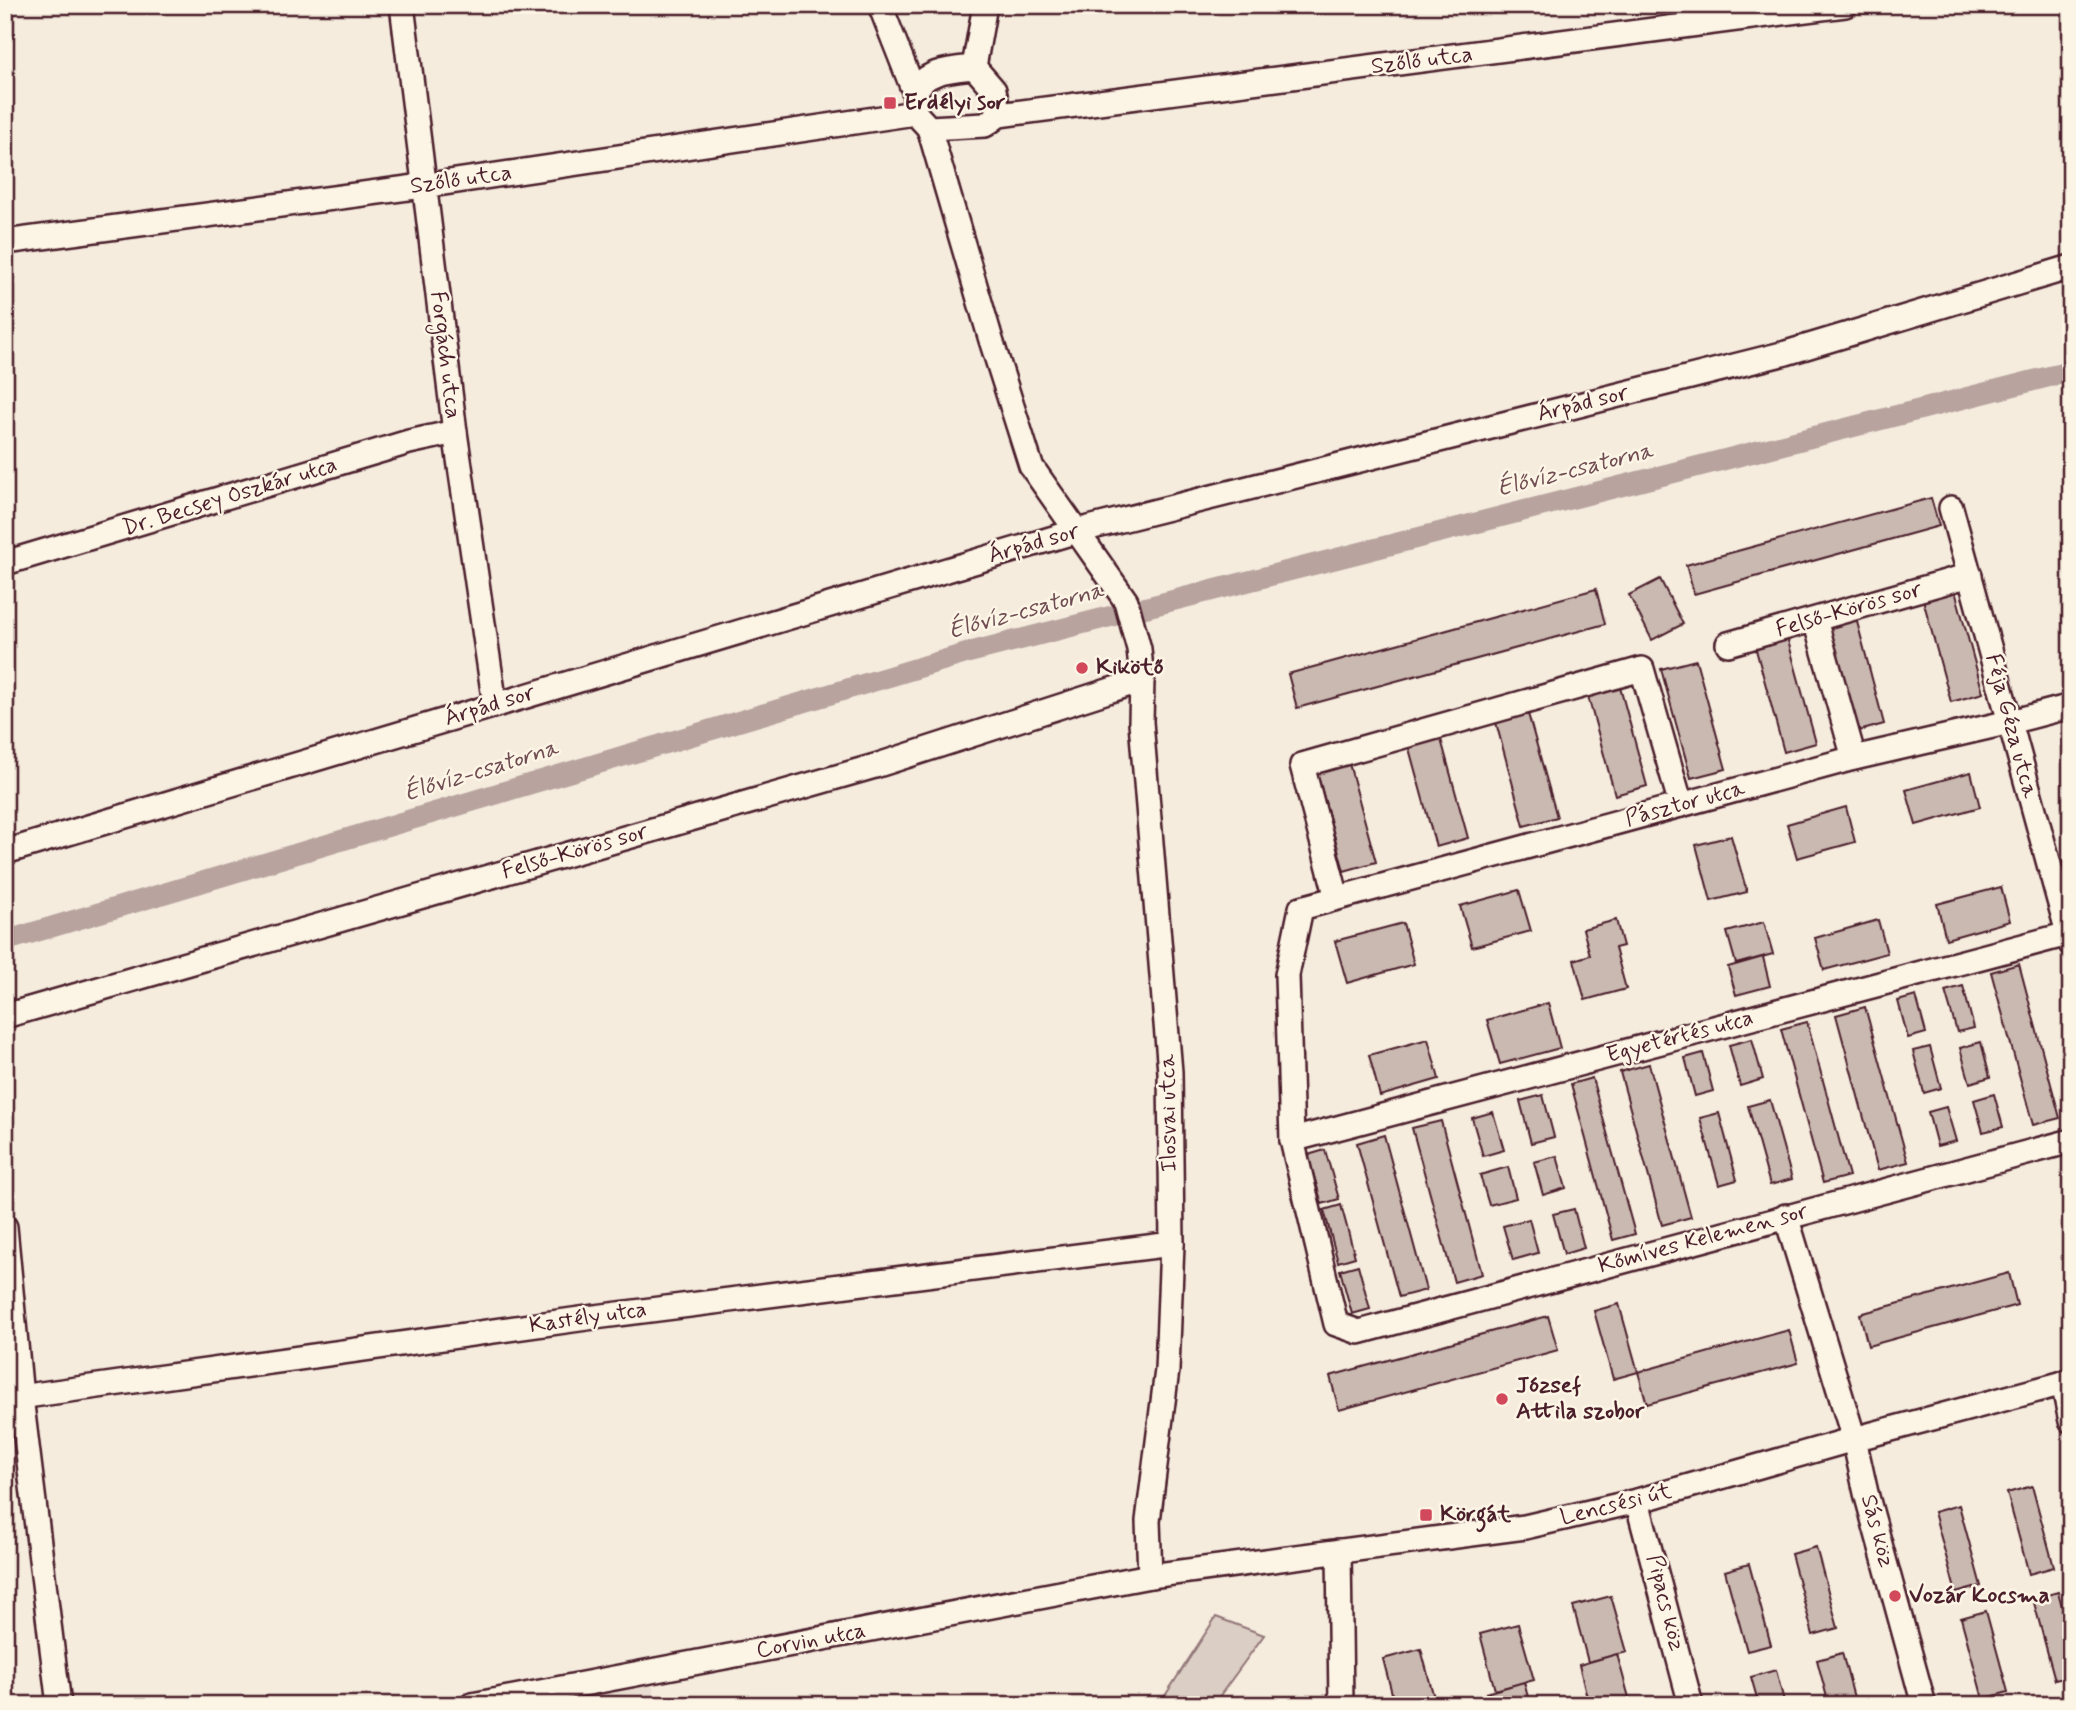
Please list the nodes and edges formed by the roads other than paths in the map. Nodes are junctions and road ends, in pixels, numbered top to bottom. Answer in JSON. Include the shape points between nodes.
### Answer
{"nodes":[{"id":1,"x":402,"y":5,"type":"edge"},
{"id":2,"x":880,"y":5,"type":"edge"},
{"id":3,"x":985,"y":5,"type":"edge"},
{"id":4,"x":1845,"y":5,"type":"edge"},
{"id":5,"x":974,"y":67,"type":"junction"},
{"id":6,"x":920,"y":111,"type":"junction"},
{"id":7,"x":999,"y":115,"type":"junction"},
{"id":8,"x":423,"y":186,"type":"junction"},
{"id":9,"x":5,"y":242,"type":"edge"},
{"id":10,"x":2071,"y":267,"type":"edge"},
{"id":11,"x":455,"y":432,"type":"junction"},
{"id":12,"x":1951,"y":508,"type":"dead end"},
{"id":13,"x":1077,"y":531,"type":"junction"},
{"id":14,"x":5,"y":563,"type":"edge"},
{"id":15,"x":1970,"y":575,"type":"junction"},
{"id":16,"x":1815,"y":620,"type":"junction"},
{"id":17,"x":1728,"y":644,"type":"dead end"},
{"id":18,"x":1142,"y":680,"type":"junction"},
{"id":19,"x":495,"y":705,"type":"junction"},
{"id":20,"x":2071,"y":706,"type":"edge"},
{"id":21,"x":2010,"y":722,"type":"junction"},
{"id":22,"x":1854,"y":758,"type":"junction"},
{"id":23,"x":1681,"y":805,"type":"junction"},
{"id":24,"x":5,"y":852,"type":"edge"},
{"id":25,"x":1337,"y":898,"type":"junction"},
{"id":26,"x":2069,"y":939,"type":"edge"},
{"id":27,"x":5,"y":1016,"type":"edge"},
{"id":28,"x":1292,"y":1140,"type":"junction"},
{"id":29,"x":2071,"y":1141,"type":"edge"},
{"id":30,"x":1786,"y":1216,"type":"junction"},
{"id":31,"x":5,"y":1227,"type":"edge"},
{"id":32,"x":1172,"y":1244,"type":"junction"},
{"id":33,"x":2067,"y":1382,"type":"edge"},
{"id":34,"x":13,"y":1398,"type":"edge"},
{"id":35,"x":2071,"y":1421,"type":"edge"},
{"id":36,"x":1854,"y":1439,"type":"junction"},
{"id":37,"x":1637,"y":1501,"type":"junction"},
{"id":38,"x":1339,"y":1551,"type":"junction"},
{"id":39,"x":1150,"y":1576,"type":"junction"},
{"id":40,"x":59,"y":1705,"type":"edge"},
{"id":41,"x":472,"y":1705,"type":"edge"},
{"id":42,"x":1341,"y":1705,"type":"edge"},
{"id":43,"x":1691,"y":1705,"type":"edge"},
{"id":44,"x":1924,"y":1705,"type":"edge"}],
"edges":[{"from":1,"to":8,"type":"street","name":"Forgách utca"},
{"from":2,"to":6,"type":"street"},
{"from":3,"to":5,"type":"street"},
{"from":4,"to":7,"type":"street","name":"Szőlő utca"},
{"from":5,"to":6,"type":"street","via":[[940,71],[926,80]]},
{"from":5,"to":7,"type":"street","via":[[994,90]]},
{"from":6,"to":7,"type":"street","name":"Szőlő utca","via":[[985,125]]},
{"from":6,"to":8,"type":"street","name":"Szőlő utca"},
{"from":6,"to":13,"type":"street","via":[[1031,466]]},
{"from":8,"to":9,"type":"street","name":"Szőlő utca"},
{"from":8,"to":11,"type":"street","name":"Forgách utca"},
{"from":10,"to":13,"type":"street","name":"Árpád sor","via":[[1786,353]]},
{"from":11,"to":14,"type":"street","name":"Dr. Becsey Oszkár utca"},
{"from":11,"to":19,"type":"street","name":"Forgách utca"},
{"from":12,"to":15,"type":"street","name":"Féja Géza utca"},
{"from":13,"to":18,"type":"street","name":"Ilosvai utca","via":[[1126,601]]},
{"from":13,"to":19,"type":"street","name":"Árpád sor"},
{"from":15,"to":16,"type":"street","name":"Felső-Körös sor"},
{"from":15,"to":21,"type":"street","name":"Féja Géza utca"},
{"from":16,"to":17,"type":"street","name":"Felső-Körös sor"},
{"from":16,"to":22,"type":"street"},
{"from":18,"to":27,"type":"street","name":"Felső-Körös sor","via":[[875,766]]},
{"from":18,"to":32,"type":"street","name":"Ilosvai utca","via":[[1141,722],[1170,1072]]},
{"from":19,"to":24,"type":"street","name":"Árpád sor"},
{"from":20,"to":21,"type":"street","name":"Pásztor utca"},
{"from":21,"to":22,"type":"street","name":"Pásztor utca"},
{"from":21,"to":26,"type":"street","name":"Féja Géza utca"},
{"from":22,"to":23,"type":"street","name":"Pásztor utca"},
{"from":23,"to":25,"type":"street","name":"Pásztor utca"},
{"from":23,"to":25,"type":"street","via":[[1642,669],[1302,765]]},
{"from":25,"to":28,"type":"street","name":"Pásztor utca","via":[[1301,908],[1287,975]]},
{"from":26,"to":28,"type":"street","name":"Egyetértés utca"},
{"from":28,"to":30,"type":"street","name":"Kőmíves Kelemen sor","via":[[1336,1324],[1359,1332]]},
{"from":29,"to":30,"type":"street","name":"Kőmíves Kelemen sor"},
{"from":30,"to":36,"type":"street","name":"Sás köz"},
{"from":31,"to":34,"type":"street"},
{"from":32,"to":34,"type":"street","name":"Kastély utca","via":[[587,1318]]},
{"from":32,"to":39,"type":"street","name":"Ilosvai utca","via":[[1167,1370],[1148,1521]]},
{"from":33,"to":35,"type":"street"},
{"from":33,"to":36,"type":"street","name":"Lencsési út"},
{"from":34,"to":40,"type":"street"},
{"from":36,"to":37,"type":"street","name":"Lencsési út"},
{"from":36,"to":44,"type":"street","name":"Sás köz"},
{"from":37,"to":38,"type":"street","name":"Lencsési út","via":[[1525,1527]]},
{"from":37,"to":43,"type":"street","name":"Pipacs köz"},
{"from":38,"to":39,"type":"street","name":"Lencsési út"},
{"from":38,"to":42,"type":"street"},
{"from":39,"to":41,"type":"street","name":"Corvin utca"}]}
